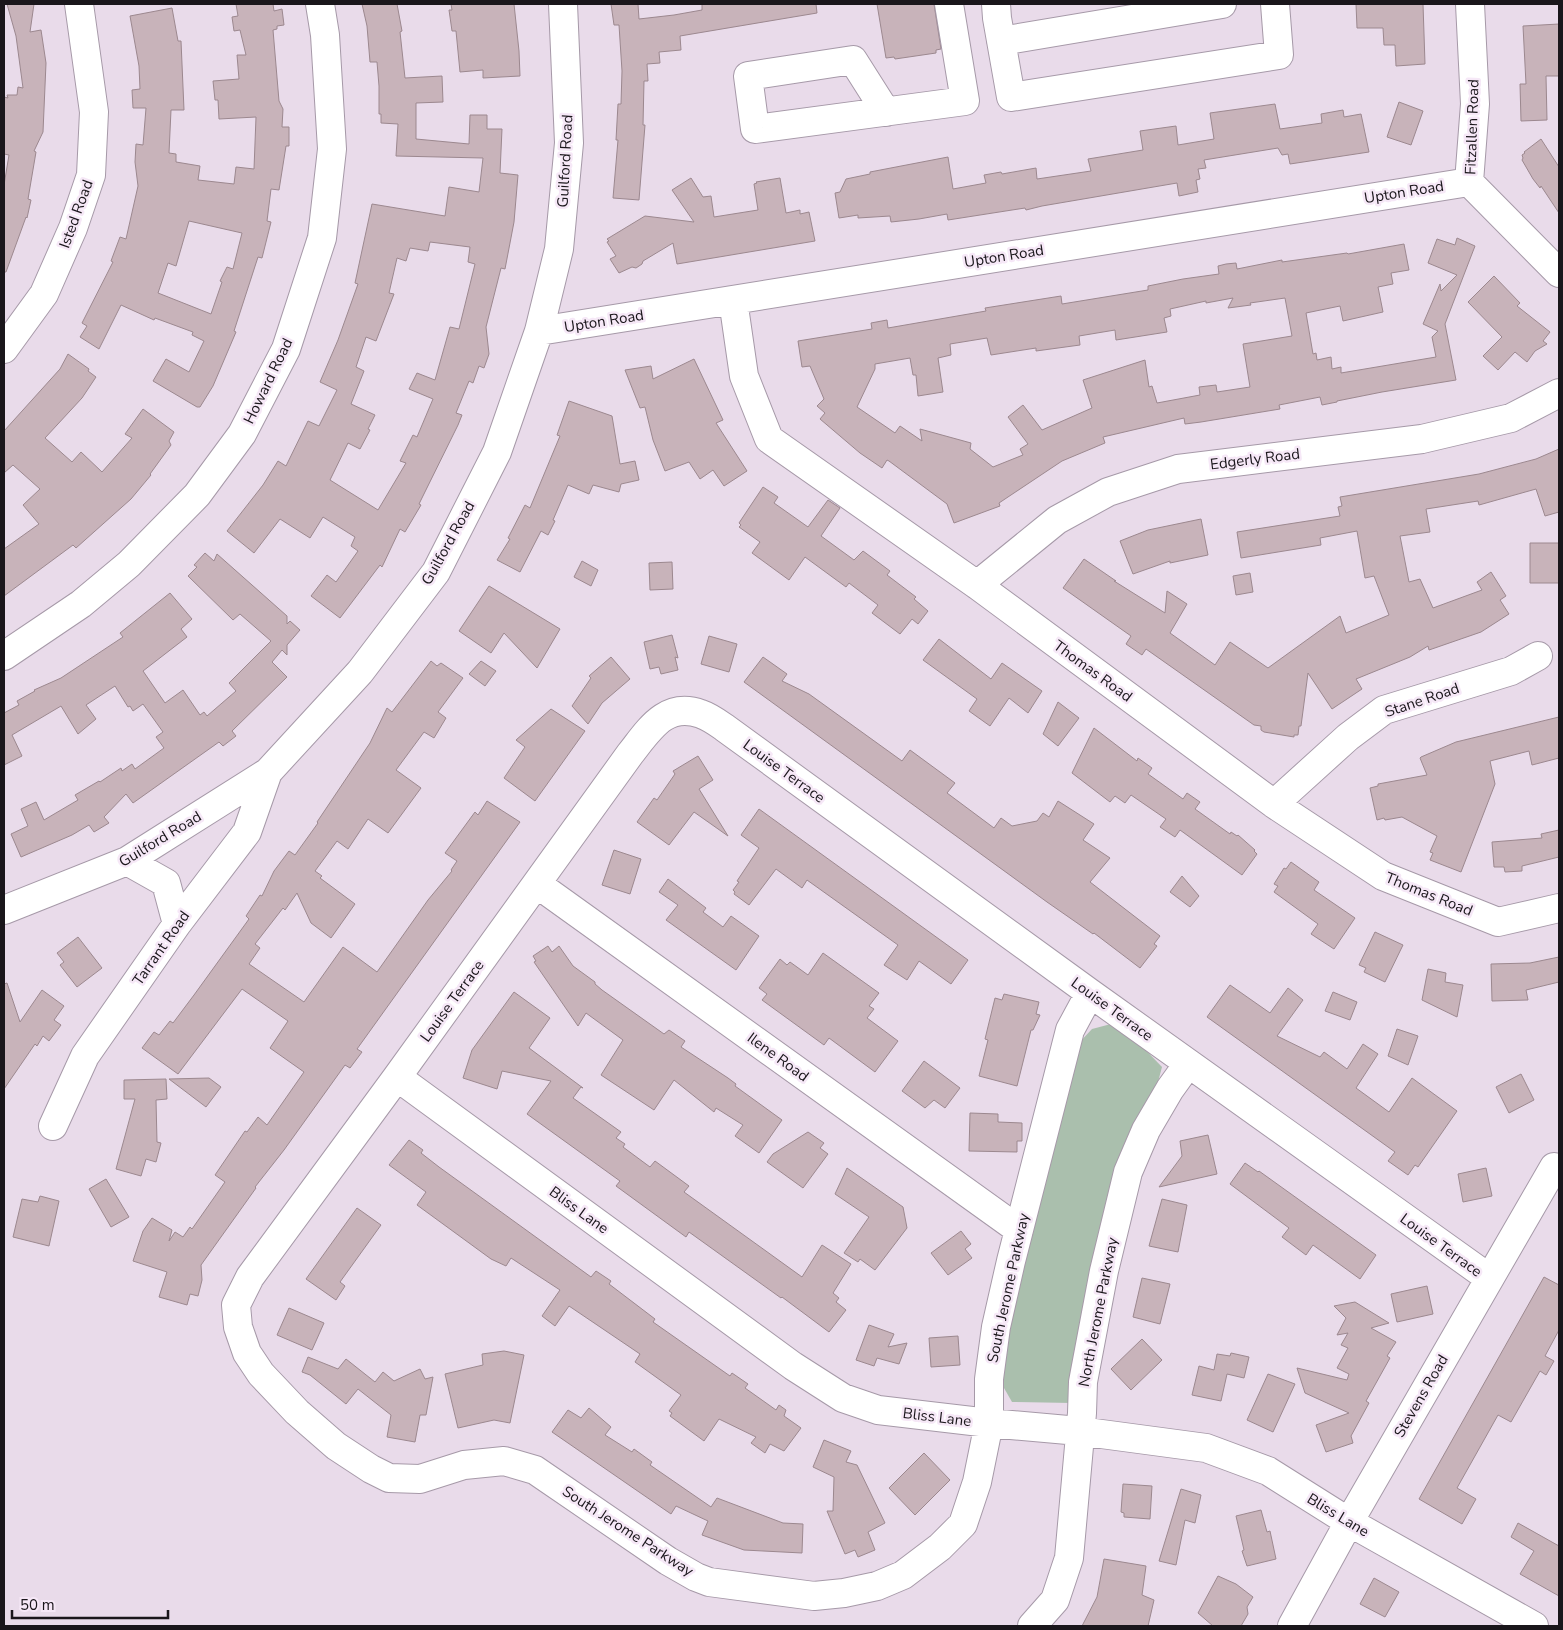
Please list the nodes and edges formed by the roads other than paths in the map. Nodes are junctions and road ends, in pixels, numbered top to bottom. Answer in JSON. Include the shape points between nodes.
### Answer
{"nodes":[{"id":1,"x":79,"y":4,"type":"edge"},
{"id":2,"x":320,"y":4,"type":"edge"},
{"id":3,"x":563,"y":4,"type":"edge"},
{"id":4,"x":949,"y":4,"type":"edge"},
{"id":5,"x":1222,"y":4,"type":"edge"},
{"id":6,"x":1275,"y":4,"type":"edge"},
{"id":7,"x":1470,"y":4,"type":"edge"},
{"id":8,"x":998,"y":21,"type":"edge"},
{"id":9,"x":886,"y":112,"type":"junction"},
{"id":10,"x":1469,"y":182,"type":"junction"},
{"id":11,"x":1559,"y":273,"type":"edge"},
{"id":12,"x":733,"y":300,"type":"junction"},
{"id":13,"x":539,"y":331,"type":"junction"},
{"id":14,"x":4,"y":349,"type":"edge"},
{"id":15,"x":1559,"y":393,"type":"edge"},
{"id":16,"x":977,"y":585,"type":"junction"},
{"id":17,"x":4,"y":656,"type":"edge"},
{"id":18,"x":1538,"y":656,"type":"dead end"},
{"id":19,"x":268,"y":772,"type":"junction"},
{"id":20,"x":1274,"y":804,"type":"junction"},
{"id":21,"x":128,"y":861,"type":"junction"},
{"id":22,"x":537,"y":884,"type":"junction"},
{"id":23,"x":1559,"y":908,"type":"edge"},
{"id":24,"x":4,"y":910,"type":"edge"},
{"id":25,"x":177,"y":924,"type":"junction"},
{"id":26,"x":1090,"y":993,"type":"junction"},
{"id":27,"x":1188,"y":1064,"type":"junction"},
{"id":28,"x":397,"y":1077,"type":"junction"},
{"id":29,"x":53,"y":1126,"type":"dead end"},
{"id":30,"x":1554,"y":1167,"type":"dead end"},
{"id":31,"x":1019,"y":1230,"type":"junction"},
{"id":32,"x":1489,"y":1278,"type":"junction"},
{"id":33,"x":236,"y":1305,"type":"joint"},
{"id":34,"x":989,"y":1423,"type":"junction"},
{"id":35,"x":1079,"y":1431,"type":"junction"},
{"id":36,"x":1349,"y":1522,"type":"junction"},
{"id":37,"x":1032,"y":1626,"type":"edge"},
{"id":38,"x":1292,"y":1626,"type":"edge"},
{"id":39,"x":1534,"y":1626,"type":"edge"}],
"edges":[{"from":1,"to":14,"type":"street","name":"Isted Road","via":[[94,112],[91,174],[73,228],[44,294]]},
{"from":2,"to":17,"type":"street","name":"Howard Road","via":[[332,149],[322,238],[286,349],[242,434],[197,495],[122,570],[81,604]]},
{"from":3,"to":13,"type":"street","name":"Guilford Road","via":[[569,144],[559,250]]},
{"from":4,"to":9,"type":"street","via":[[965,101]]},
{"from":5,"to":8,"type":"street"},
{"from":6,"to":8,"type":"street","via":[[1279,55],[1011,97]]},
{"from":7,"to":10,"type":"street","name":"Fitzallen Road","via":[[1475,104]]},
{"from":9,"to":9,"type":"street","via":[[853,60],[748,76],[756,129]]},
{"from":10,"to":11,"type":"street","name":"Fitzallen Road"},
{"from":10,"to":12,"type":"street","name":"Upton Road"},
{"from":12,"to":13,"type":"street","name":"Upton Road"},
{"from":12,"to":16,"type":"street","name":"Thomas Road","via":[[744,376],[769,439]]},
{"from":13,"to":19,"type":"street","name":"Guilford Road","via":[[497,452],[436,572],[360,672]]},
{"from":15,"to":16,"type":"street","name":"Edgerly Road","via":[[1511,418],[1422,439],[1178,469],[1160,474],[1108,492],[1057,520]]},
{"from":16,"to":20,"type":"street","name":"Thomas Road"},
{"from":18,"to":20,"type":"street","name":"Stane Road","via":[[1511,671],[1384,710]]},
{"from":19,"to":21,"type":"street","name":"Guilford Road"},
{"from":19,"to":25,"type":"street","name":"Tarrant Road","via":[[247,832]]},
{"from":20,"to":23,"type":"street","name":"Thomas Road","via":[[1383,876],[1498,922]]},
{"from":21,"to":24,"type":"street","name":"Guilford Road"},
{"from":21,"to":25,"type":"street","via":[[166,883]]},
{"from":22,"to":26,"type":"street","name":"Louise Terrace","via":[[655,722],[678,710],[701,714],[725,728]]},
{"from":22,"to":28,"type":"street","name":"Louise Terrace"},
{"from":22,"to":31,"type":"street","name":"Ilene Road"},
{"from":25,"to":29,"type":"street","name":"Tarrant Road","via":[[85,1056]]},
{"from":26,"to":27,"type":"street","name":"Louise Terrace"},
{"from":26,"to":31,"type":"street","name":"South Jerome Parkway","via":[[1070,1030]]},
{"from":27,"to":32,"type":"street","name":"Louise Terrace"},
{"from":27,"to":35,"type":"street","name":"North Jerome Parkway","via":[[1146,1130],[1128,1172],[1104,1271],[1083,1382]]},
{"from":28,"to":33,"type":"street","name":"Louise Terrace","via":[[250,1277]]},
{"from":28,"to":34,"type":"street","name":"Bliss Lane","via":[[793,1366],[843,1398],[878,1410]]},
{"from":30,"to":32,"type":"street","name":"Stevens Road"},
{"from":31,"to":34,"type":"street","name":"South Jerome Parkway","via":[[996,1327],[989,1379]]},
{"from":32,"to":36,"type":"street","name":"Stevens Road"},
{"from":33,"to":34,"type":"street","name":"South Jerome Parkway","via":[[238,1327],[247,1353],[261,1374],[336,1446],[371,1469],[389,1478],[420,1480],[464,1465],[504,1461],[535,1470],[668,1561],[709,1582],[814,1596],[877,1586],[903,1575],[964,1524],[977,1482]]},
{"from":34,"to":35,"type":"street","name":"Bliss Lane"},
{"from":35,"to":36,"type":"street","name":"Bliss Lane","via":[[1206,1448],[1268,1471]]},
{"from":35,"to":37,"type":"street","name":"North Jerome Parkway","via":[[1069,1558],[1055,1600]]},
{"from":36,"to":38,"type":"street","name":"Stevens Road"},
{"from":36,"to":39,"type":"street","name":"Bliss Lane"}]}
